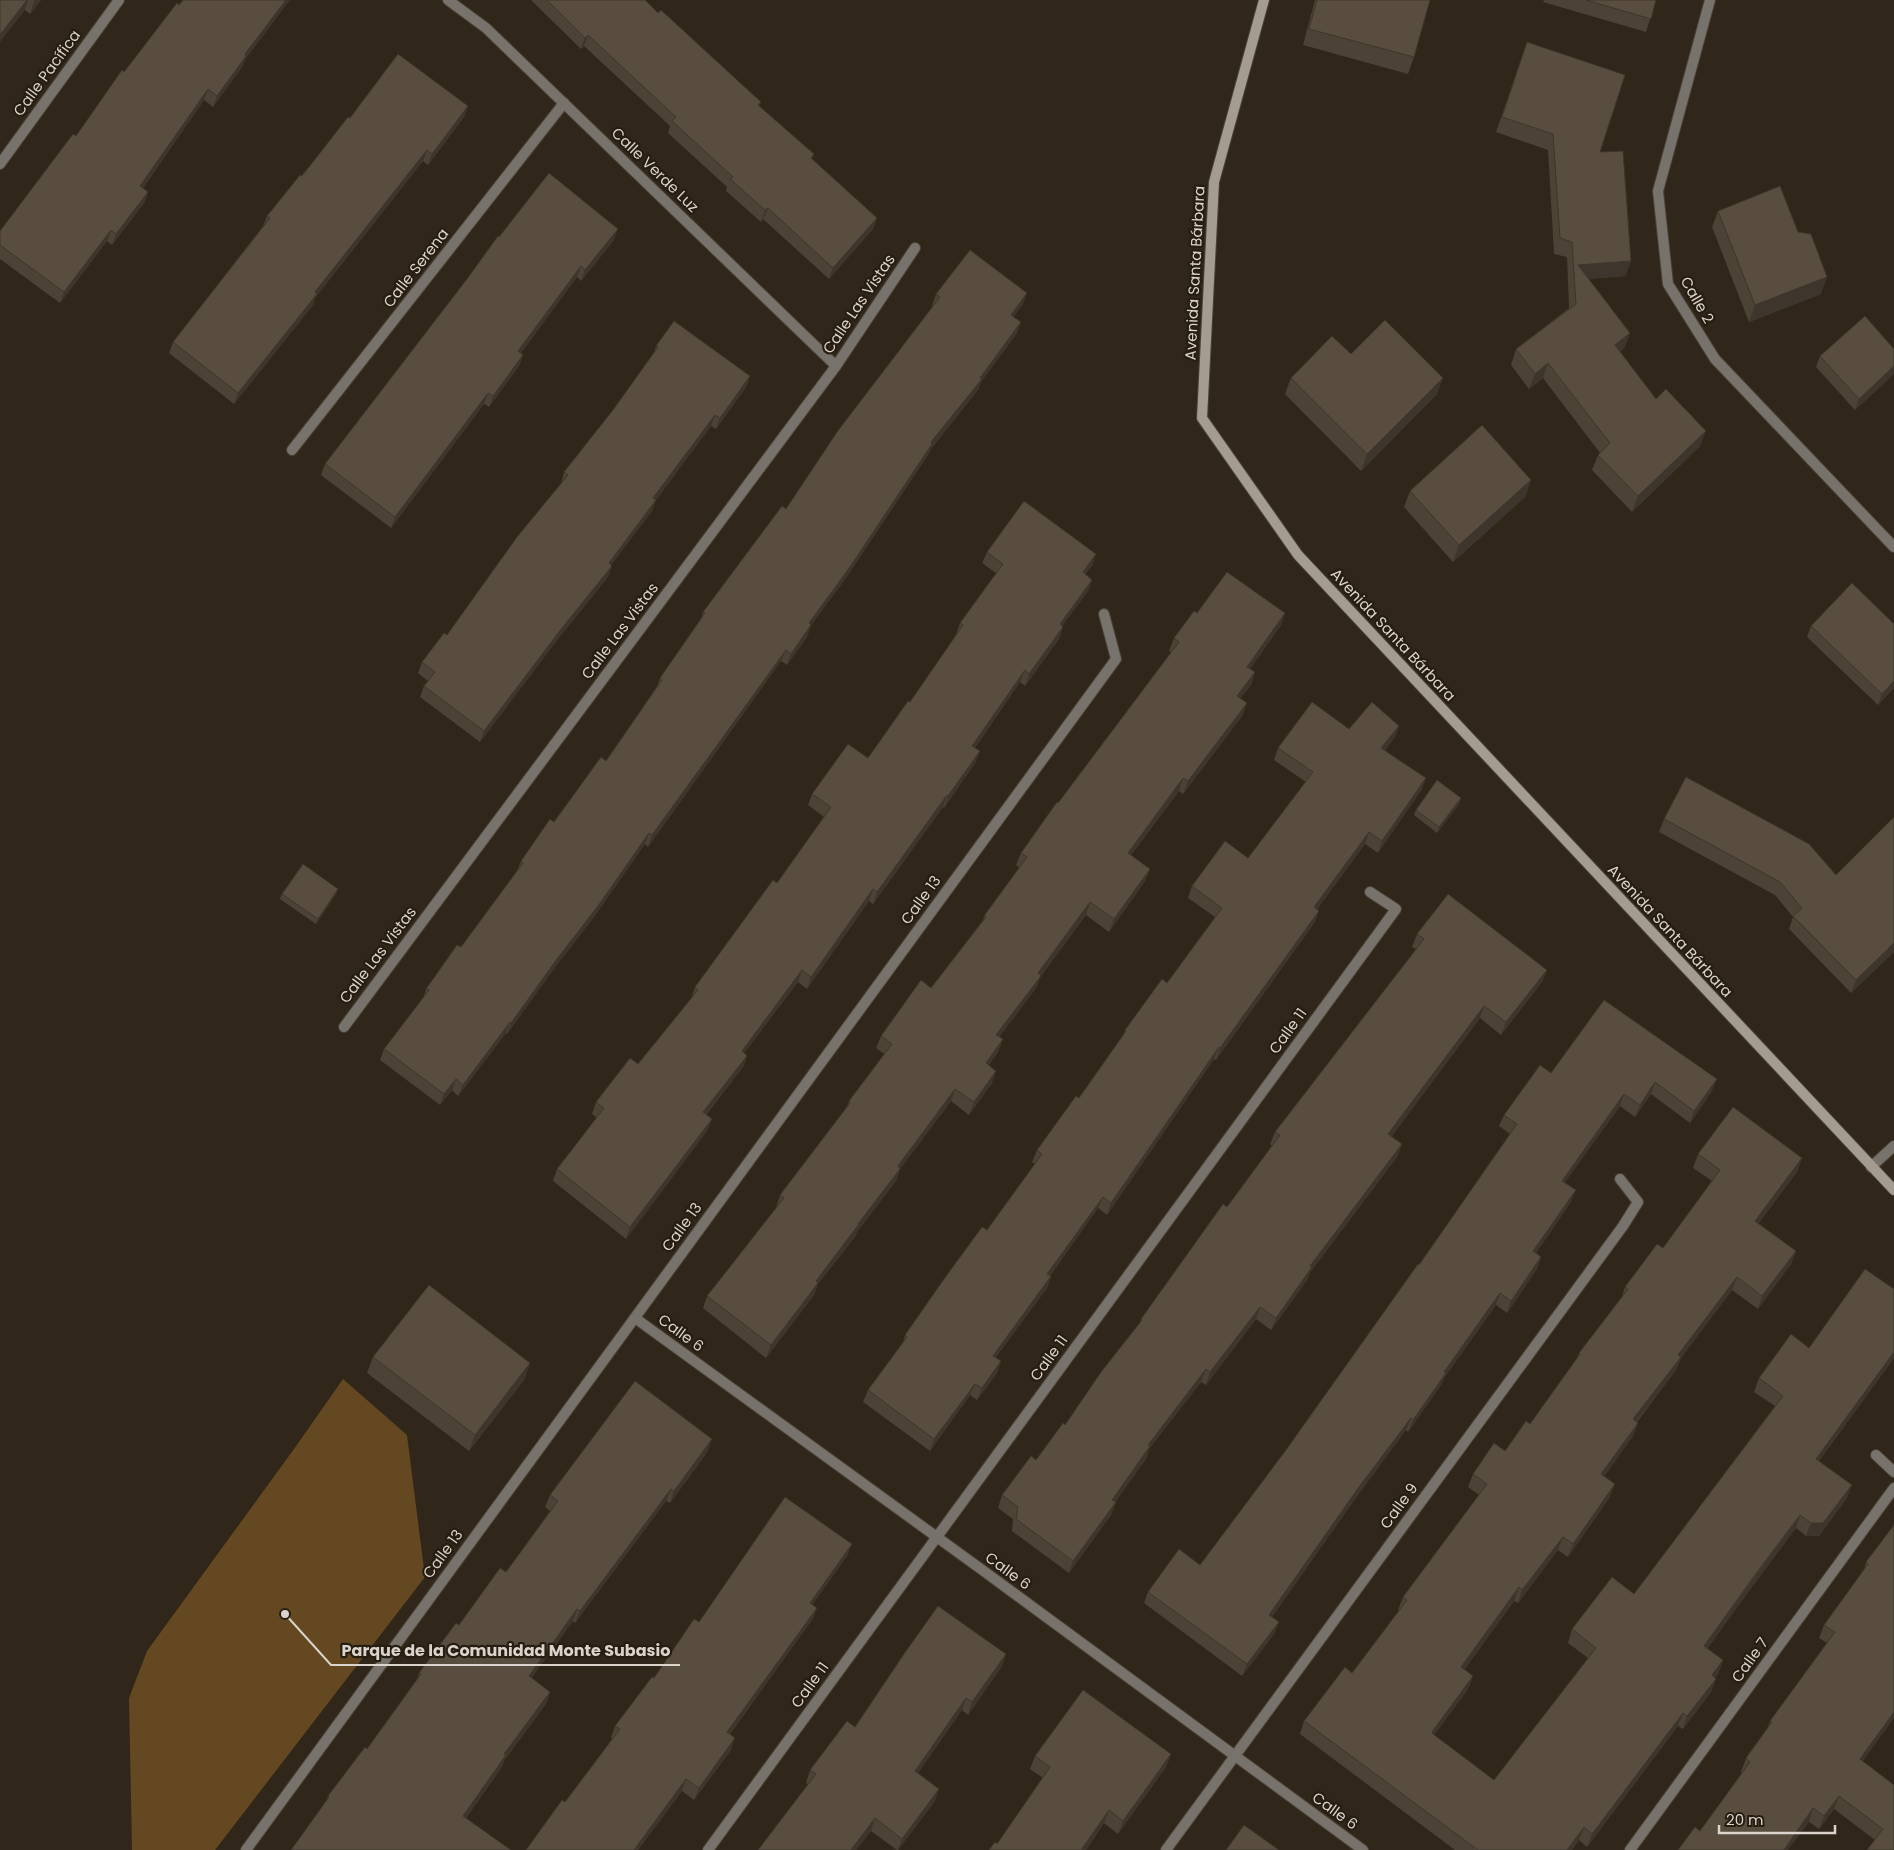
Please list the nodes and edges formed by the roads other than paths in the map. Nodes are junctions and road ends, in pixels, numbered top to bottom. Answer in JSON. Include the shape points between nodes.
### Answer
{"nodes":[{"id":1,"x":119,"y":0,"type":"edge"},
{"id":2,"x":448,"y":0,"type":"edge"},
{"id":3,"x":1264,"y":0,"type":"edge"},
{"id":4,"x":1710,"y":0,"type":"edge"},
{"id":5,"x":564,"y":103,"type":"junction"},
{"id":6,"x":0,"y":164,"type":"edge"},
{"id":7,"x":915,"y":248,"type":"dead end"},
{"id":8,"x":836,"y":366,"type":"junction"},
{"id":9,"x":292,"y":450,"type":"dead end"},
{"id":10,"x":1894,"y":547,"type":"edge"},
{"id":11,"x":1104,"y":614,"type":"dead end"},
{"id":12,"x":1370,"y":892,"type":"dead end"},
{"id":13,"x":344,"y":1027,"type":"dead end"},
{"id":14,"x":1894,"y":1146,"type":"edge"},
{"id":15,"x":1872,"y":1167,"type":"junction"},
{"id":16,"x":1620,"y":1179,"type":"dead end"},
{"id":17,"x":1894,"y":1190,"type":"edge"},
{"id":18,"x":635,"y":1318,"type":"junction"},
{"id":19,"x":1876,"y":1456,"type":"dead end"},
{"id":20,"x":1894,"y":1472,"type":"edge"},
{"id":21,"x":1894,"y":1488,"type":"edge"},
{"id":22,"x":936,"y":1538,"type":"junction"},
{"id":23,"x":1234,"y":1755,"type":"junction"},
{"id":24,"x":246,"y":1850,"type":"edge"},
{"id":25,"x":708,"y":1850,"type":"edge"},
{"id":26,"x":1166,"y":1850,"type":"edge"},
{"id":27,"x":1363,"y":1850,"type":"edge"},
{"id":28,"x":1630,"y":1850,"type":"edge"}],
"edges":[{"from":1,"to":6,"type":"street","name":"Calle Pacífica"},
{"from":2,"to":5,"type":"street","name":"Calle Verde Luz","via":[[486,28]]},
{"from":3,"to":15,"type":"street","name":"Avenida Santa Bárbara","via":[[1214,182],[1202,418],[1298,555]]},
{"from":4,"to":10,"type":"street","name":"Calle 2","via":[[1658,191],[1668,284],[1715,359]]},
{"from":5,"to":8,"type":"street","name":"Calle Verde Luz"},
{"from":5,"to":9,"type":"street","name":"Calle Serena"},
{"from":7,"to":8,"type":"street","name":"Calle Las Vistas"},
{"from":8,"to":13,"type":"street","name":"Calle Las Vistas"},
{"from":11,"to":18,"type":"street","name":"Calle 13","via":[[1116,658]]},
{"from":12,"to":22,"type":"street","name":"Calle 11","via":[[1396,910]]},
{"from":14,"to":15,"type":"street"},
{"from":15,"to":17,"type":"street","name":"Avenida Santa Bárbara"},
{"from":16,"to":23,"type":"street","name":"Calle 9","via":[[1638,1202],[1624,1226]]},
{"from":18,"to":22,"type":"street","name":"Calle 6"},
{"from":18,"to":24,"type":"street","name":"Calle 13"},
{"from":19,"to":20,"type":"street"},
{"from":21,"to":28,"type":"street","name":"Calle 7"},
{"from":22,"to":23,"type":"street","name":"Calle 6"},
{"from":22,"to":25,"type":"street","name":"Calle 11"},
{"from":23,"to":26,"type":"street","name":"Calle 9"},
{"from":23,"to":27,"type":"street","name":"Calle 6"}]}
